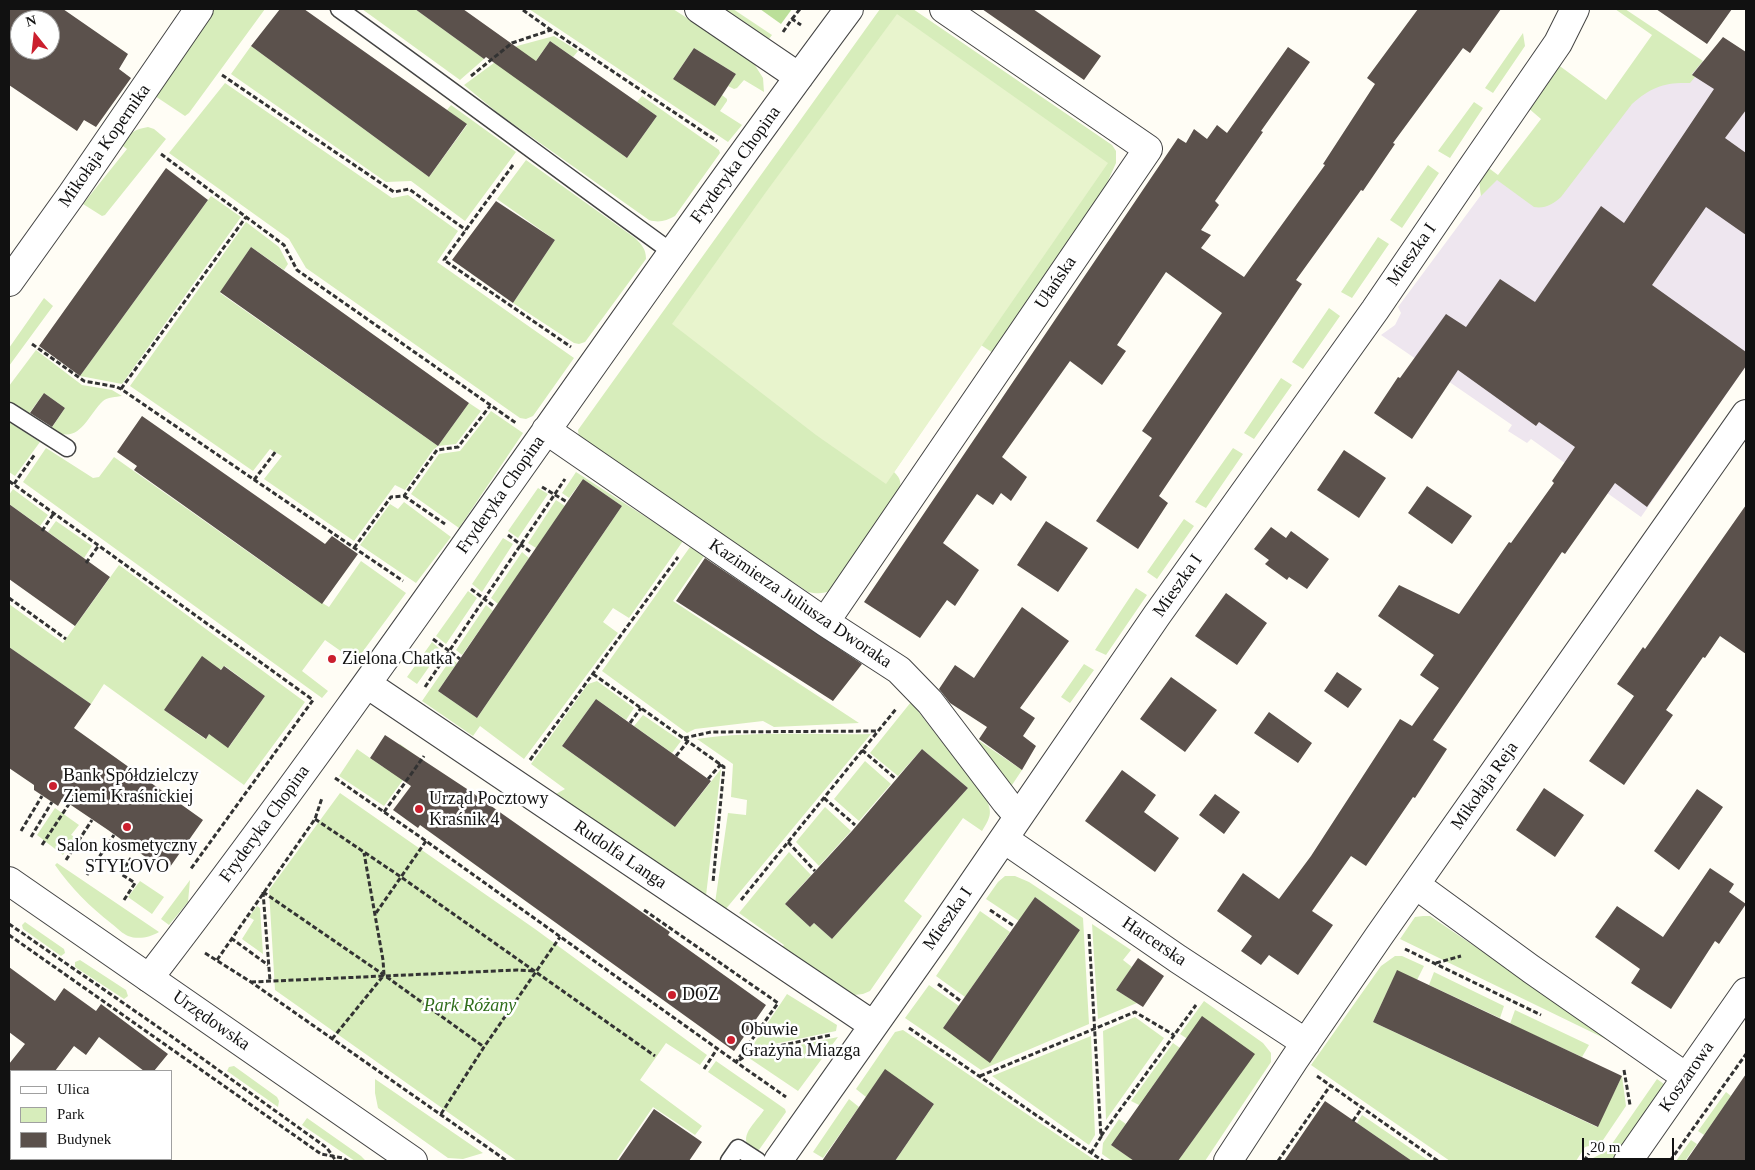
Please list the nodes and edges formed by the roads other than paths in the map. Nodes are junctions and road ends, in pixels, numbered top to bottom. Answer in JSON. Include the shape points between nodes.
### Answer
{"nodes":[{"id":1,"x":199,"y":9,"type":"edge"},
{"id":2,"x":339,"y":9,"type":"edge"},
{"id":3,"x":699,"y":9,"type":"edge"},
{"id":4,"x":850,"y":9,"type":"edge"},
{"id":5,"x":944,"y":9,"type":"edge"},
{"id":6,"x":1575,"y":9,"type":"edge"},
{"id":7,"x":799,"y":77,"type":"junction"},
{"id":8,"x":673,"y":252,"type":"junction"},
{"id":9,"x":9,"y":282,"type":"edge"},
{"id":10,"x":9,"y":411,"type":"edge"},
{"id":11,"x":1746,"y":414,"type":"edge"},
{"id":12,"x":543,"y":435,"type":"junction"},
{"id":13,"x":67,"y":448,"type":"dead end"},
{"id":14,"x":825,"y":622,"type":"junction"},
{"id":15,"x":367,"y":684,"type":"junction"},
{"id":16,"x":1018,"y":816,"type":"junction"},
{"id":17,"x":1004,"y":839,"type":"junction"},
{"id":18,"x":9,"y":881,"type":"edge"},
{"id":19,"x":1416,"y":885,"type":"junction"},
{"id":20,"x":149,"y":978,"type":"junction"},
{"id":21,"x":1746,"y":992,"type":"edge"},
{"id":22,"x":873,"y":1025,"type":"junction"},
{"id":23,"x":1300,"y":1051,"type":"junction"},
{"id":24,"x":1686,"y":1077,"type":"junction"},
{"id":25,"x":412,"y":1161,"type":"edge"},
{"id":26,"x":729,"y":1161,"type":"edge"},
{"id":27,"x":758,"y":1161,"type":"edge"},
{"id":28,"x":778,"y":1161,"type":"edge"},
{"id":29,"x":1228,"y":1161,"type":"edge"},
{"id":30,"x":1628,"y":1161,"type":"edge"}],
"edges":[{"from":1,"to":9,"type":"street","name":"Mikołaja Kopernika"},
{"from":2,"to":8,"type":"lane"},
{"from":3,"to":7,"type":"street"},
{"from":4,"to":7,"type":"street","name":"Fryderyka Chopina"},
{"from":5,"to":14,"type":"street","name":"Ułańska","via":[[1148,149]]},
{"from":6,"to":16,"type":"street","name":"Mieszka I","via":[[1553,50],[1375,310]]},
{"from":7,"to":8,"type":"street","name":"Fryderyka Chopina"},
{"from":8,"to":12,"type":"street","name":"Fryderyka Chopina"},
{"from":10,"to":13,"type":"lane"},
{"from":11,"to":19,"type":"street","name":"Mikołaja Reja"},
{"from":12,"to":14,"type":"street","name":"Kazimierza Juliusza Dworaka"},
{"from":12,"to":15,"type":"street","name":"Fryderyka Chopina"},
{"from":14,"to":16,"type":"street","name":"Kazimierza Juliusza Dworaka","via":[[905,676],[930,702]]},
{"from":15,"to":20,"type":"street","name":"Fryderyka Chopina"},
{"from":15,"to":22,"type":"street","name":"Rudolfa Langa"},
{"from":16,"to":17,"type":"street","name":"Mieszka I"},
{"from":17,"to":22,"type":"street","name":"Mieszka I"},
{"from":17,"to":23,"type":"street","name":"Harcerska","via":[[1214,982]]},
{"from":18,"to":20,"type":"street","name":"Urzędowska"},
{"from":19,"to":23,"type":"street","name":"Mikołaja Reja"},
{"from":19,"to":24,"type":"street"},
{"from":20,"to":25,"type":"street","name":"Urzędowska"},
{"from":21,"to":24,"type":"street","name":"Koszarowa"},
{"from":22,"to":28,"type":"street","name":"Mieszka I"},
{"from":23,"to":29,"type":"street","name":"Mikołaja Reja"},
{"from":24,"to":30,"type":"street","name":"Koszarowa"},
{"from":26,"to":27,"type":"lane","via":[[738,1148]]}]}
